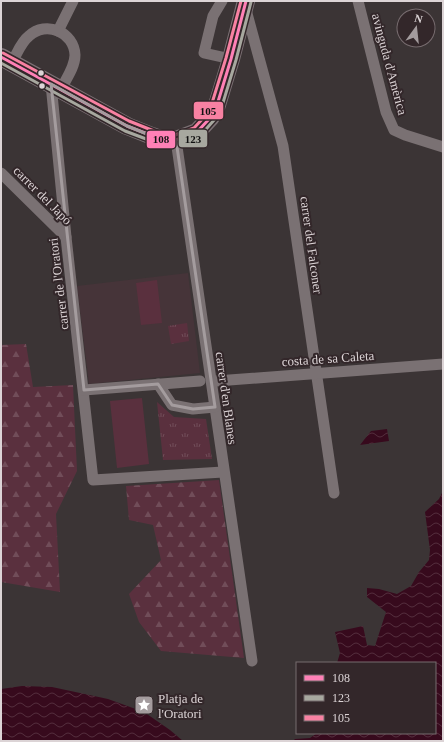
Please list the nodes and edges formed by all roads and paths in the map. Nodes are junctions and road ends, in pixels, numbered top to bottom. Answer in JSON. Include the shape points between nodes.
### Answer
{"nodes":[{"id":1,"x":73,"y":1,"type":"edge"},
{"id":2,"x":222,"y":1,"type":"edge"},
{"id":3,"x":358,"y":1,"type":"edge"},
{"id":4,"x":245,"y":4,"type":"edge"},
{"id":5,"x":58,"y":31,"type":"junction"},
{"id":6,"x":6,"y":59,"type":"edge"},
{"id":7,"x":230,"y":60,"type":"junction"},
{"id":8,"x":56,"y":87,"type":"junction"},
{"id":9,"x":176,"y":140,"type":"junction"},
{"id":10,"x":443,"y":148,"type":"edge"},
{"id":11,"x":1,"y":173,"type":"edge"},
{"id":12,"x":66,"y":237,"type":"junction"},
{"id":13,"x":443,"y":364,"type":"edge"},
{"id":14,"x":317,"y":373,"type":"junction"},
{"id":15,"x":200,"y":381,"type":"dead end"},
{"id":16,"x":216,"y":381,"type":"dead end"},
{"id":17,"x":158,"y":384,"type":"junction"},
{"id":18,"x":84,"y":390,"type":"junction"},
{"id":19,"x":215,"y":407,"type":"junction"},
{"id":20,"x":224,"y":472,"type":"junction"},
{"id":21,"x":334,"y":493,"type":"dead end"},
{"id":22,"x":252,"y":660,"type":"dead end"}],
"edges":[{"from":1,"to":5,"type":"street"},
{"from":2,"to":7,"type":"street","via":[[213,16],[204,52]]},
{"from":3,"to":10,"type":"street","name":"avinguda d'Amèrica","via":[[386,112],[394,130]]},
{"from":4,"to":7,"type":"main road"},
{"from":4,"to":14,"type":"street","name":"carrer del Falconer","via":[[283,146]]},
{"from":5,"to":6,"type":"street","via":[[45,29],[34,32]]},
{"from":5,"to":8,"type":"street","via":[[69,39],[75,56],[72,68]]},
{"from":6,"to":8,"type":"main road"},
{"from":7,"to":9,"type":"main road","via":[[211,117],[197,132]]},
{"from":8,"to":9,"type":"main road","via":[[139,132],[163,140]]},
{"from":8,"to":12,"type":"street","name":"carrer de l'Oratori"},
{"from":9,"to":19,"type":"street","name":"carrer d'en Blanes"},
{"from":11,"to":12,"type":"street","name":"carrer del Japó"},
{"from":12,"to":18,"type":"street","name":"carrer de l'Oratori"},
{"from":13,"to":14,"type":"street","name":"costa de sa Caleta"},
{"from":14,"to":16,"type":"street","name":"costa de sa Caleta"},
{"from":14,"to":21,"type":"street","name":"carrer del Falconer"},
{"from":15,"to":17,"type":"street"},
{"from":17,"to":18,"type":"street"},
{"from":17,"to":19,"type":"street","via":[[172,405],[193,409]]},
{"from":18,"to":20,"type":"street","name":"carrer de l'Oratori","via":[[93,480]]},
{"from":19,"to":20,"type":"street","name":"carrer d'en Blanes"},
{"from":20,"to":22,"type":"street","name":"carrer d'en Blanes"}]}
